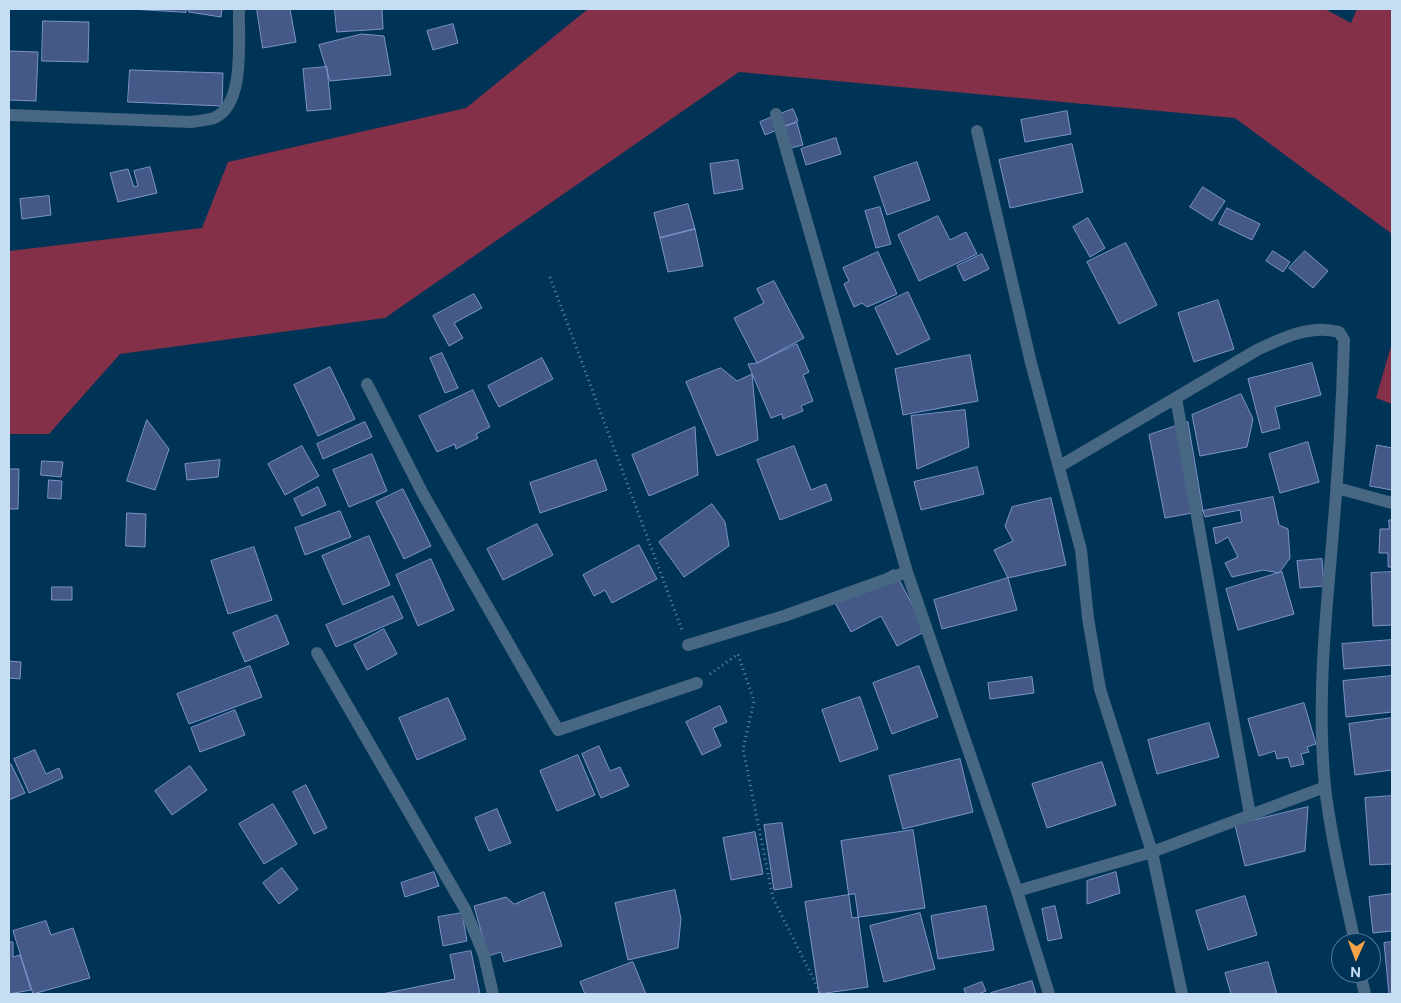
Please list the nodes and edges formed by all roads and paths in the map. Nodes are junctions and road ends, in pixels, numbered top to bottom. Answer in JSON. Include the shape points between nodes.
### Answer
{"nodes":[{"id":1,"x":239,"y":9,"type":"edge"},
{"id":2,"x":776,"y":114,"type":"dead end"},
{"id":3,"x":9,"y":115,"type":"edge"},
{"id":4,"x":977,"y":130,"type":"dead end"},
{"id":5,"x":367,"y":384,"type":"dead end"},
{"id":6,"x":1176,"y":398,"type":"junction"},
{"id":7,"x":1060,"y":466,"type":"junction"},
{"id":8,"x":1337,"y":488,"type":"junction"},
{"id":9,"x":1392,"y":503,"type":"edge"},
{"id":10,"x":907,"y":572,"type":"junction"},
{"id":11,"x":688,"y":645,"type":"dead end"},
{"id":12,"x":317,"y":653,"type":"dead end"},
{"id":13,"x":697,"y":683,"type":"dead end"},
{"id":14,"x":1325,"y":787,"type":"junction"},
{"id":15,"x":1250,"y":815,"type":"junction"},
{"id":16,"x":1152,"y":852,"type":"junction"},
{"id":17,"x":1016,"y":891,"type":"junction"},
{"id":18,"x":1352,"y":933,"type":"edge"},
{"id":19,"x":492,"y":994,"type":"edge"},
{"id":20,"x":1049,"y":994,"type":"edge"},
{"id":21,"x":1182,"y":994,"type":"edge"}],
"edges":[{"from":1,"to":3,"type":"street","via":[[238,76],[228,105],[215,118],[191,122]]},
{"from":2,"to":10,"type":"street"},
{"from":4,"to":7,"type":"street","via":[[1030,359]]},
{"from":5,"to":13,"type":"street","via":[[424,494],[558,730]]},
{"from":6,"to":7,"type":"street"},
{"from":6,"to":8,"type":"street","via":[[1288,335],[1328,329],[1339,332],[1344,340]]},
{"from":6,"to":15,"type":"street"},
{"from":7,"to":16,"type":"street","via":[[1081,550],[1100,689]]},
{"from":8,"to":9,"type":"street"},
{"from":8,"to":14,"type":"street","via":[[1324,636],[1322,734]]},
{"from":10,"to":11,"type":"street","via":[[784,616]]},
{"from":10,"to":17,"type":"street"},
{"from":12,"to":19,"type":"street","via":[[465,909],[484,955]]},
{"from":14,"to":15,"type":"street"},
{"from":14,"to":18,"type":"street"},
{"from":15,"to":16,"type":"street"},
{"from":16,"to":17,"type":"street"},
{"from":16,"to":21,"type":"street"},
{"from":17,"to":20,"type":"street"}]}
